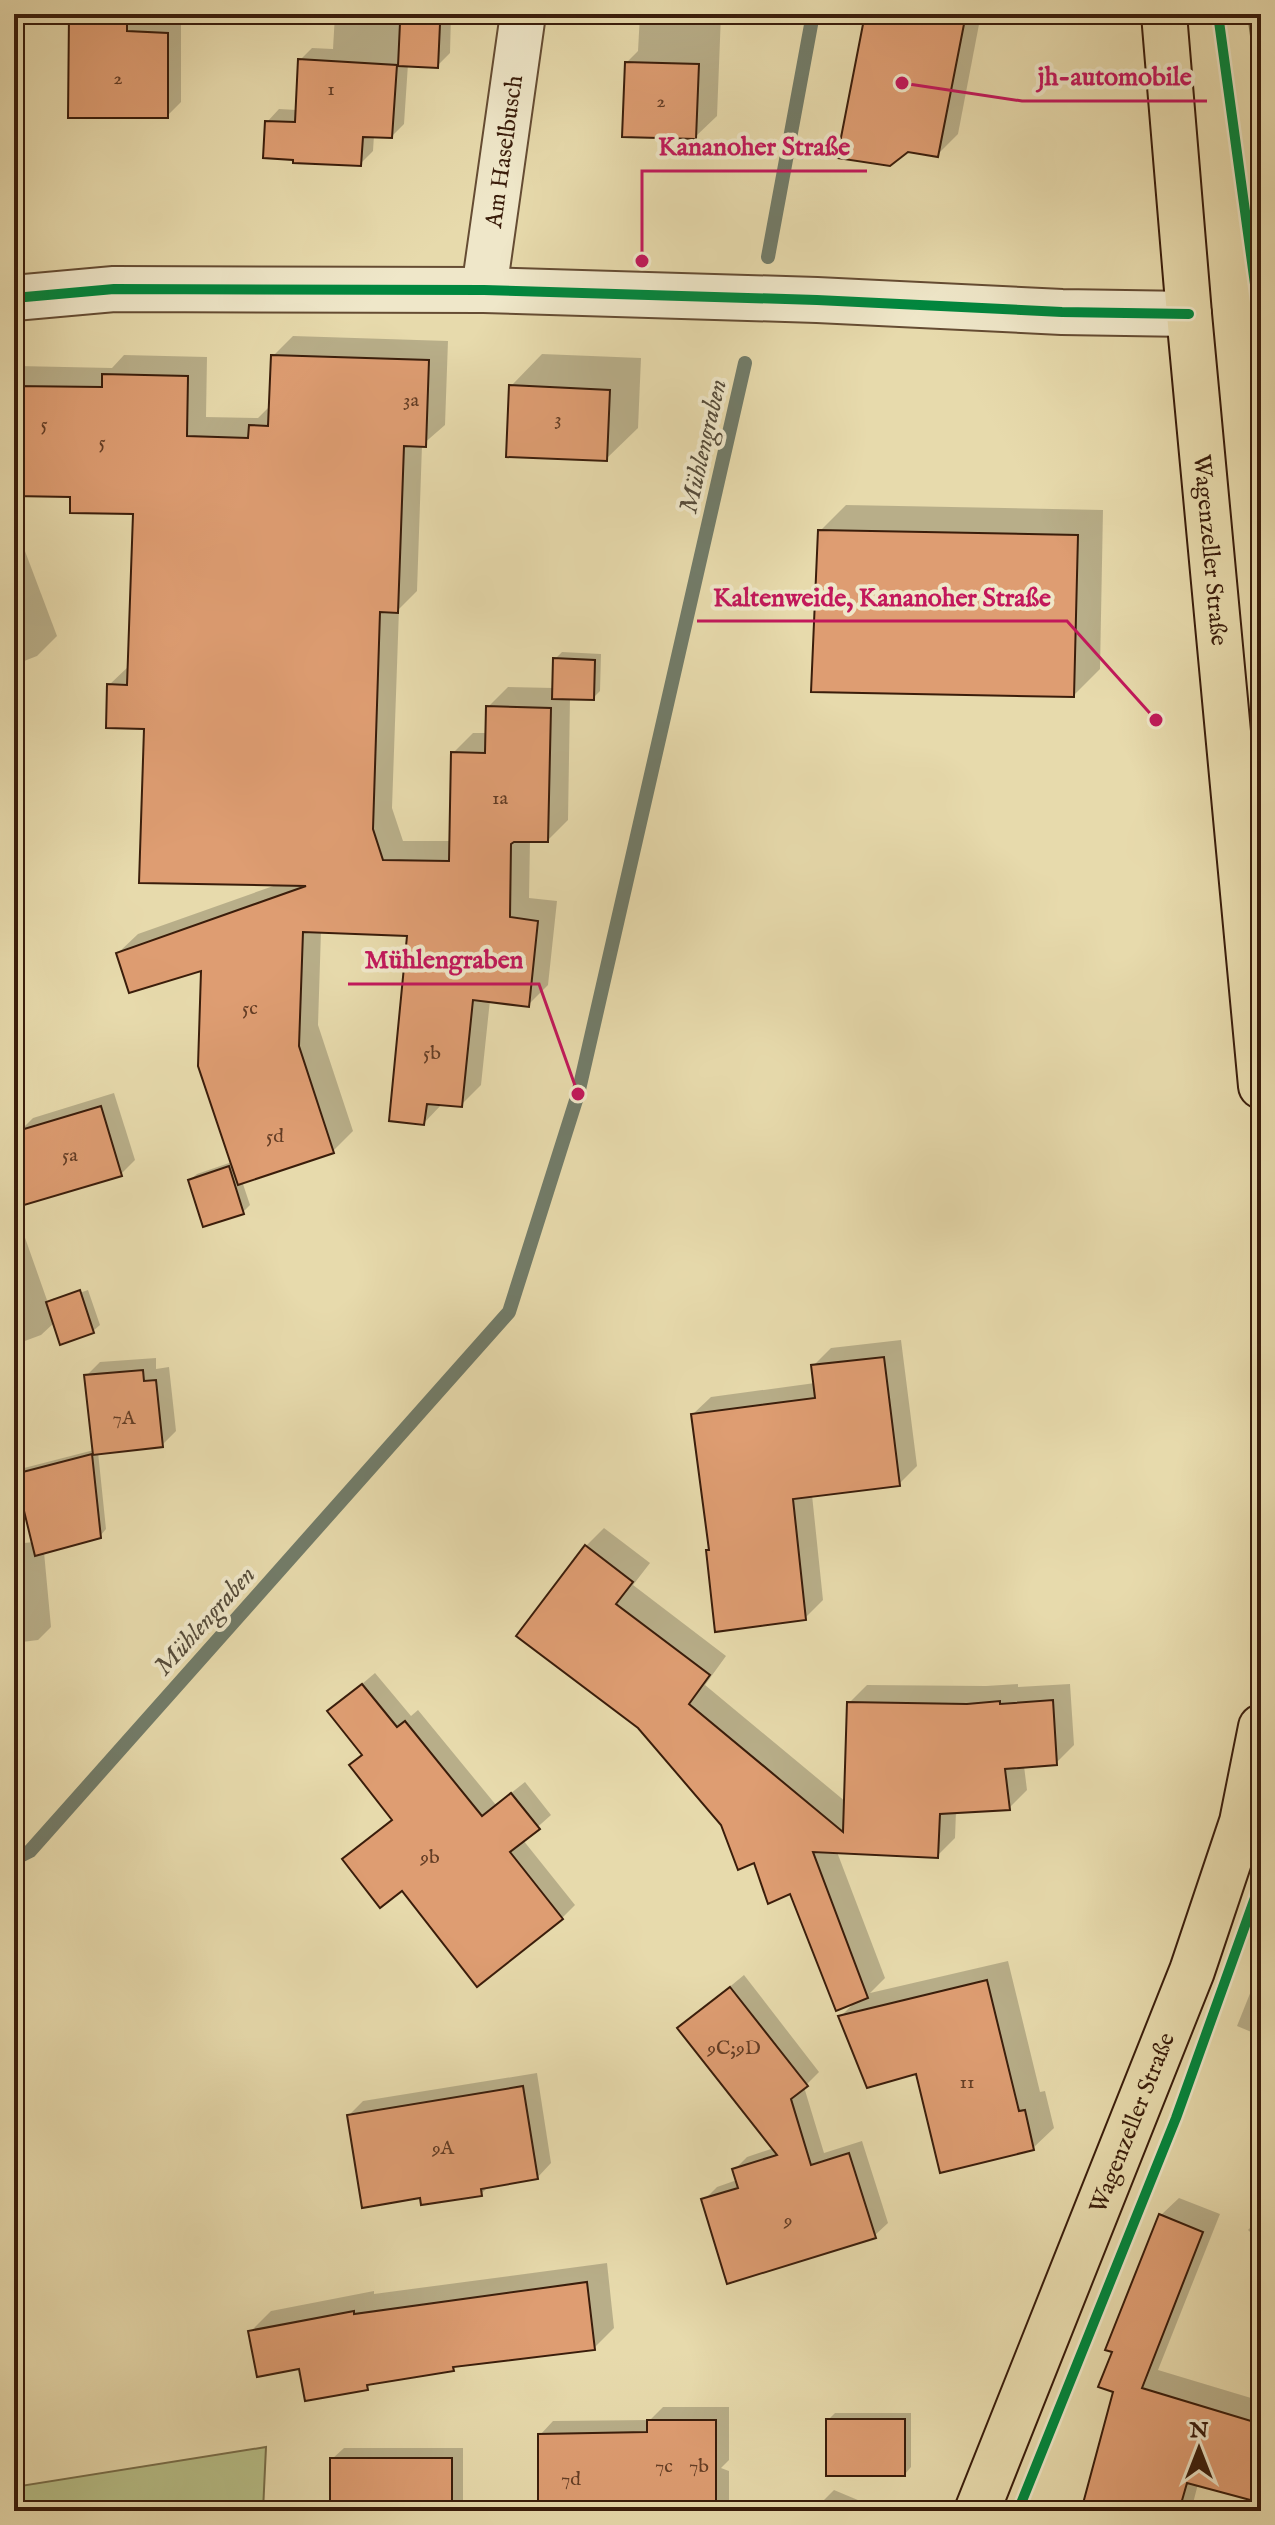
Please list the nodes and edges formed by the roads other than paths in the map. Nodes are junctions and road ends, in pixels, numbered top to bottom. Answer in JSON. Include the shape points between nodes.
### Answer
{"nodes":[{"id":1,"x":523,"y":14,"type":"edge"},
{"id":2,"x":1164,"y":14,"type":"edge"},
{"id":3,"x":484,"y":290,"type":"junction"},
{"id":4,"x":14,"y":298,"type":"edge"},
{"id":5,"x":1189,"y":314,"type":"junction"},
{"id":6,"x":1261,"y":1086,"type":"edge"},
{"id":7,"x":1261,"y":1727,"type":"edge"},
{"id":8,"x":977,"y":2511,"type":"edge"}],
"edges":[{"from":1,"to":3,"type":"street","name":"Am Haselbusch"},
{"from":2,"to":5,"type":"main road","name":"Wagenzeller Straße"},
{"from":3,"to":4,"type":"street","via":[[114,289]]},
{"from":3,"to":5,"type":"street"},
{"from":5,"to":6,"type":"main road","name":"Wagenzeller Straße"},
{"from":7,"to":8,"type":"main road","name":"Wagenzeller Straße","via":[[1242,1822],[1192,1971]]}]}
